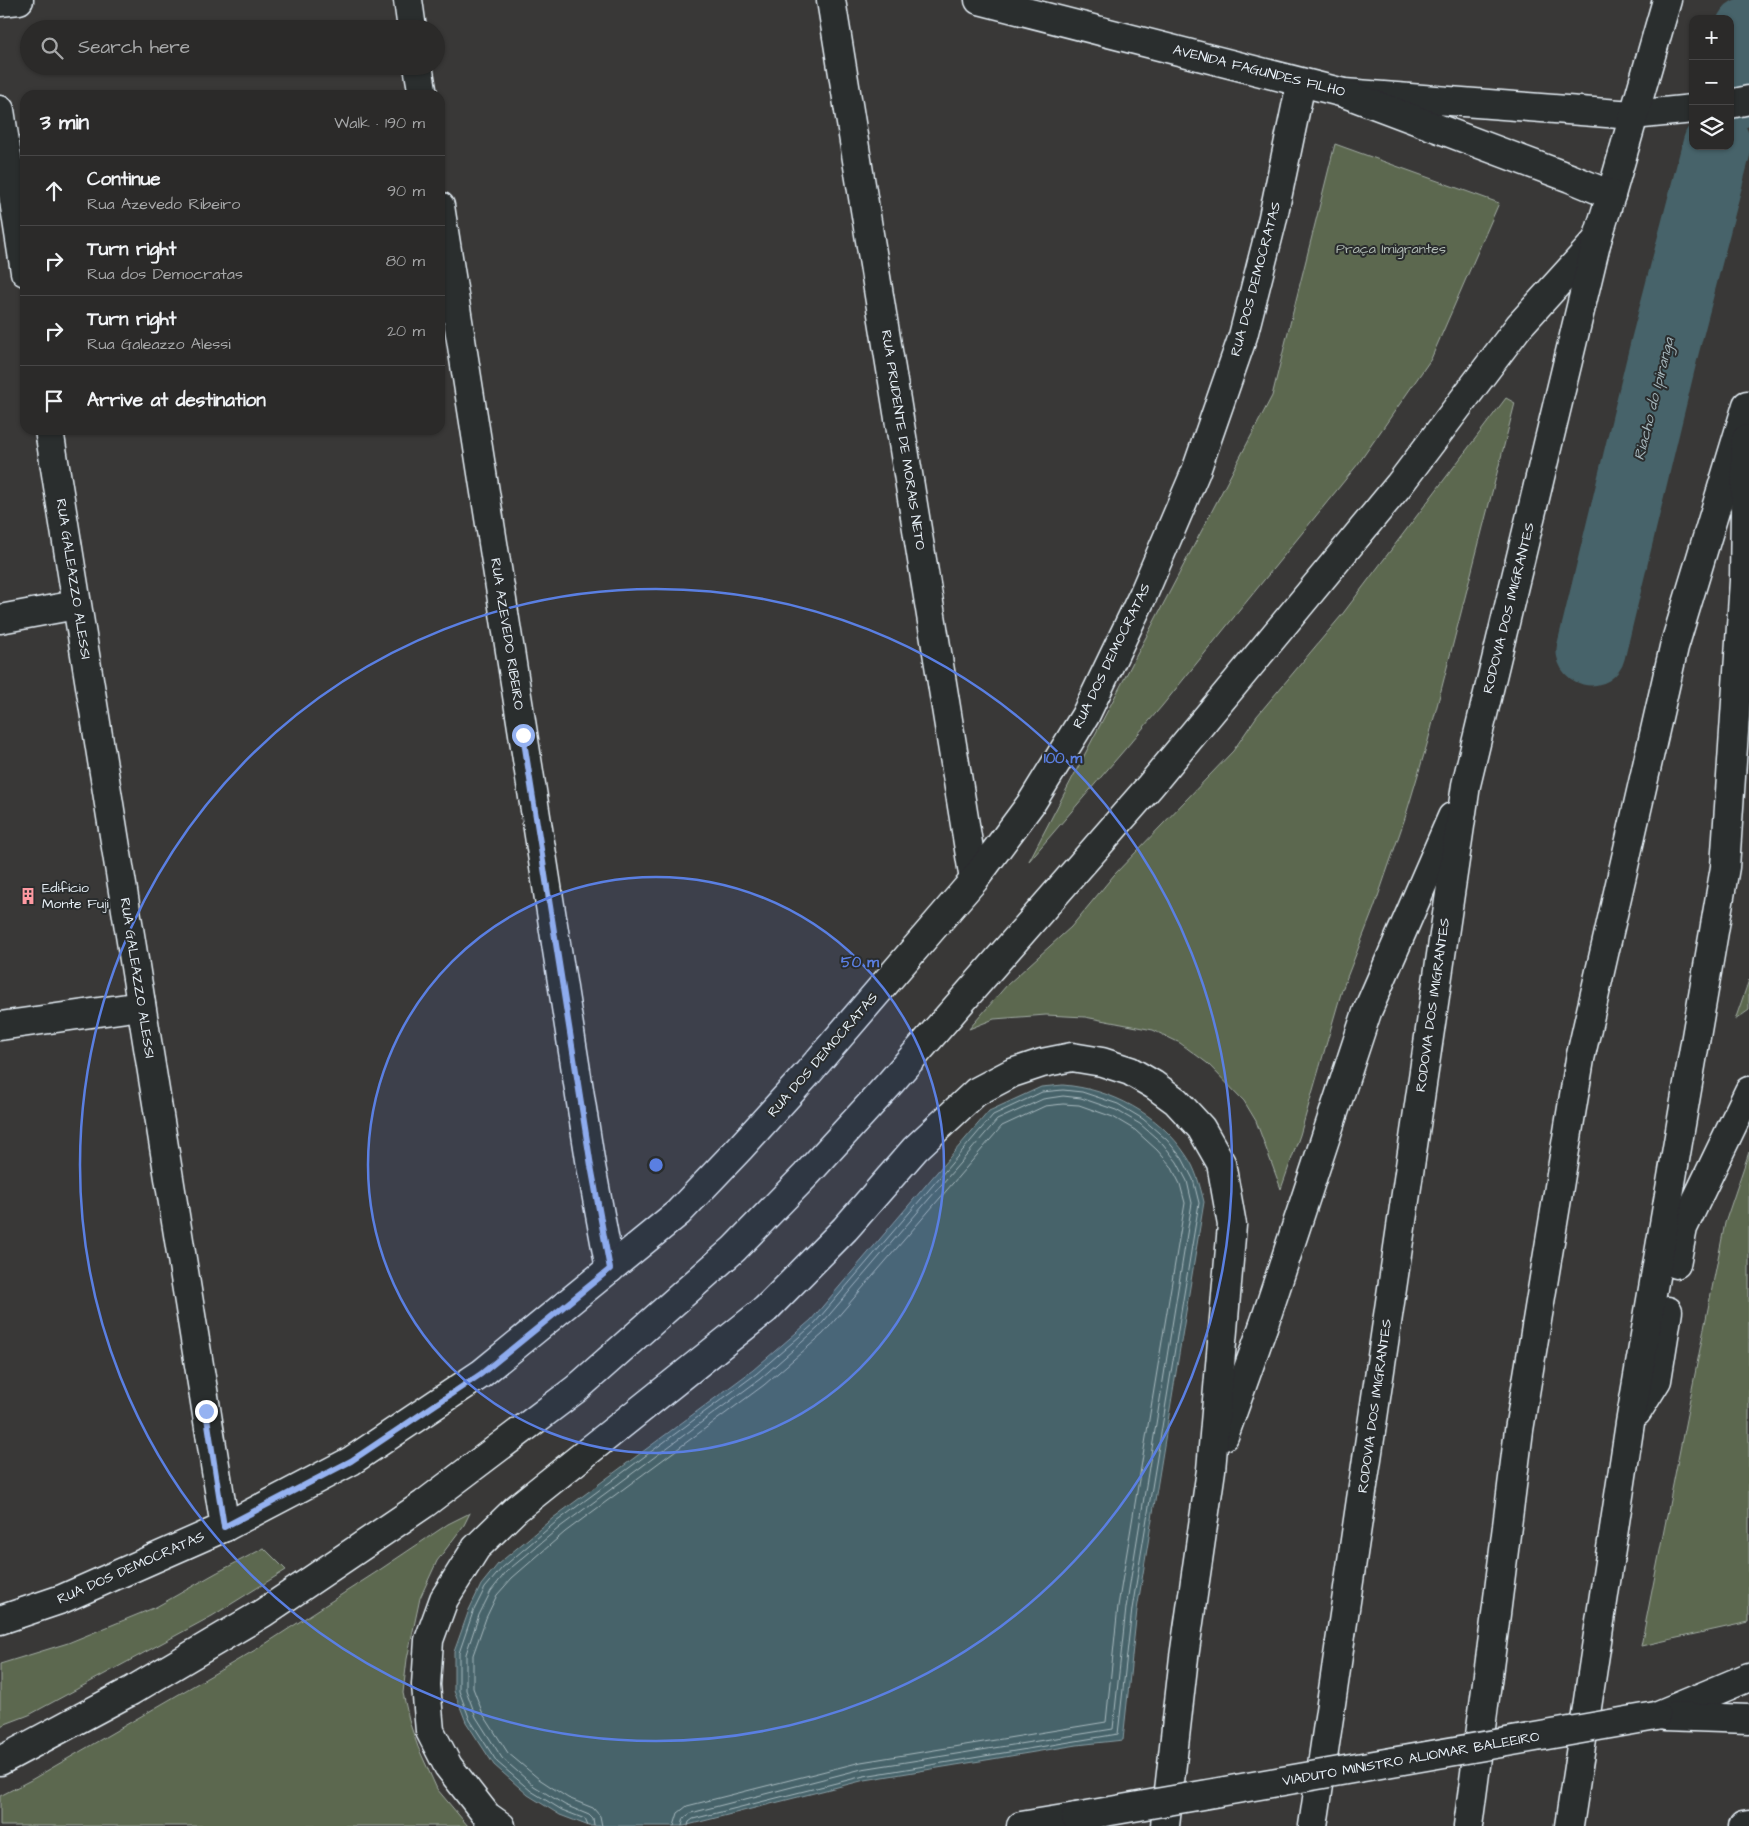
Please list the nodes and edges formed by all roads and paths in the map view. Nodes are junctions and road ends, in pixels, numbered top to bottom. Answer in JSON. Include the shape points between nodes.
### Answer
{"nodes":[{"id":1,"x":19,"y":0,"type":"edge"},
{"id":2,"x":408,"y":0,"type":"edge"},
{"id":3,"x":831,"y":0,"type":"edge"},
{"id":4,"x":979,"y":0,"type":"edge"},
{"id":5,"x":1667,"y":0,"type":"edge"},
{"id":6,"x":0,"y":2,"type":"edge"},
{"id":7,"x":411,"y":20,"type":"edge"},
{"id":8,"x":419,"y":75,"type":"edge"},
{"id":9,"x":1301,"y":83,"type":"junction"},
{"id":10,"x":421,"y":90,"type":"edge"},
{"id":11,"x":1344,"y":94,"type":"junction"},
{"id":12,"x":1749,"y":100,"type":"edge"},
{"id":13,"x":1734,"y":103,"type":"edge"},
{"id":14,"x":1689,"y":109,"type":"edge"},
{"id":15,"x":0,"y":110,"type":"edge"},
{"id":16,"x":1633,"y":115,"type":"junction"},
{"id":17,"x":1611,"y":196,"type":"junction"},
{"id":18,"x":445,"y":238,"type":"edge"},
{"id":19,"x":20,"y":240,"type":"edge"},
{"id":20,"x":1597,"y":240,"type":"junction"},
{"id":21,"x":1748,"y":402,"type":"edge"},
{"id":22,"x":50,"y":435,"type":"edge"},
{"id":23,"x":76,"y":606,"type":"junction"},
{"id":24,"x":0,"y":619,"type":"edge"},
{"id":25,"x":1466,"y":785,"type":"junction"},
{"id":26,"x":974,"y":880,"type":"junction"},
{"id":27,"x":141,"y":1006,"type":"junction"},
{"id":28,"x":0,"y":1026,"type":"edge"},
{"id":29,"x":1749,"y":1091,"type":"edge"},
{"id":30,"x":610,"y":1269,"type":"junction"},
{"id":31,"x":1630,"y":1424,"type":"junction"},
{"id":32,"x":1211,"y":1470,"type":"junction"},
{"id":33,"x":224,"y":1527,"type":"junction"},
{"id":34,"x":0,"y":1620,"type":"edge"},
{"id":35,"x":1748,"y":1678,"type":"edge"},
{"id":36,"x":1656,"y":1716,"type":"junction"},
{"id":37,"x":1749,"y":1719,"type":"edge"},
{"id":38,"x":0,"y":1760,"type":"edge"},
{"id":39,"x":1574,"y":1794,"type":"junction"},
{"id":40,"x":1749,"y":1825,"type":"edge"},
{"id":41,"x":501,"y":1826,"type":"edge"},
{"id":42,"x":1021,"y":1826,"type":"edge"},
{"id":43,"x":1165,"y":1826,"type":"edge"},
{"id":44,"x":1313,"y":1826,"type":"edge"},
{"id":45,"x":1468,"y":1826,"type":"edge"},
{"id":46,"x":1569,"y":1826,"type":"edge"},
{"id":47,"x":1580,"y":1826,"type":"edge"},
{"id":48,"x":1742,"y":1826,"type":"edge"}],
"edges":[{"from":1,"to":6,"type":"main road"},
{"from":2,"to":7,"type":"main road"},
{"from":3,"to":26,"type":"main road","name":"RUA PRUDENTE DE MORAIS NETO"},
{"from":4,"to":9,"type":"main road","name":"AVENIDA FAGUNDES FILHO"},
{"from":5,"to":16,"type":"main road","name":"RODOVIA DOS IMIGRANTES"},
{"from":8,"to":10,"type":"main road"},
{"from":9,"to":11,"type":"main road","name":"AVENIDA FAGUNDES FILHO"},
{"from":9,"to":26,"type":"main road","name":"RUA DOS DEMOCRATAS","via":[[1272,222],[1242,336],[1196,471],[1143,595],[1084,716],[1032,802]]},
{"from":11,"to":16,"type":"main road","name":"AVENIDA FAGUNDES FILHO"},
{"from":11,"to":17,"type":"main road"},
{"from":12,"to":13,"type":"main road"},
{"from":14,"to":16,"type":"main road","name":"AVENIDA FAGUNDES FILHO"},
{"from":15,"to":19,"type":"main road"},
{"from":16,"to":17,"type":"main road","name":"RODOVIA DOS IMIGRANTES"},
{"from":17,"to":20,"type":"main road","name":"RODOVIA DOS IMIGRANTES"},
{"from":18,"to":30,"type":"main road","name":"RUA AZEVEDO RIBEIRO"},
{"from":20,"to":25,"type":"main road","name":"RODOVIA DOS IMIGRANTES"},
{"from":20,"to":38,"type":"main road","via":[[1519,326],[1399,485],[1150,786],[891,1082],[734,1249],[576,1389],[424,1504],[263,1614],[130,1691]]},
{"from":21,"to":31,"type":"main road","via":[[1744,581],[1725,867]]},
{"from":21,"to":45,"type":"main road","via":[[1674,647],[1580,1059],[1519,1430]]},
{"from":22,"to":23,"type":"main road","name":"RUA GALEAZZO ALESSI"},
{"from":23,"to":24,"type":"main road"},
{"from":23,"to":27,"type":"main road","name":"RUA GALEAZZO ALESSI"},
{"from":25,"to":32,"type":"main road","via":[[1367,1012],[1264,1324]]},
{"from":25,"to":44,"type":"main road","name":"RODOVIA DOS IMIGRANTES"},
{"from":26,"to":30,"type":"main road","name":"RUA DOS DEMOCRATAS","via":[[740,1148],[678,1213]]},
{"from":27,"to":28,"type":"main road"},
{"from":27,"to":33,"type":"main road","name":"RUA GALEAZZO ALESSI"},
{"from":29,"to":31,"type":"main road","via":[[1682,1228],[1657,1380]]},
{"from":30,"to":33,"type":"main road","name":"RUA DOS DEMOCRATAS","via":[[481,1374],[351,1461]]},
{"from":31,"to":39,"type":"main road"},
{"from":32,"to":41,"type":"main road","via":[[1232,1225],[1221,1163],[1201,1128],[1176,1102],[1130,1071],[1072,1057],[1012,1073],[976,1092],[915,1149],[845,1229],[766,1309],[516,1509],[476,1548],[444,1599],[429,1640],[426,1685],[430,1731],[448,1766],[486,1816]]},
{"from":32,"to":43,"type":"main road","via":[[1184,1657]]},
{"from":33,"to":34,"type":"main road","name":"RUA DOS DEMOCRATAS","via":[[62,1599]]},
{"from":35,"to":36,"type":"main road"},
{"from":36,"to":37,"type":"main road","name":"VIADUTO MINISTRO ALIOMAR BALEEIRO"},
{"from":36,"to":42,"type":"main road","name":"VIADUTO MINISTRO ALIOMAR BALEEIRO","bridge":true},
{"from":39,"to":46,"type":"main road"},
{"from":39,"to":47,"type":"main road"},
{"from":40,"to":48,"type":"main road"}]}
